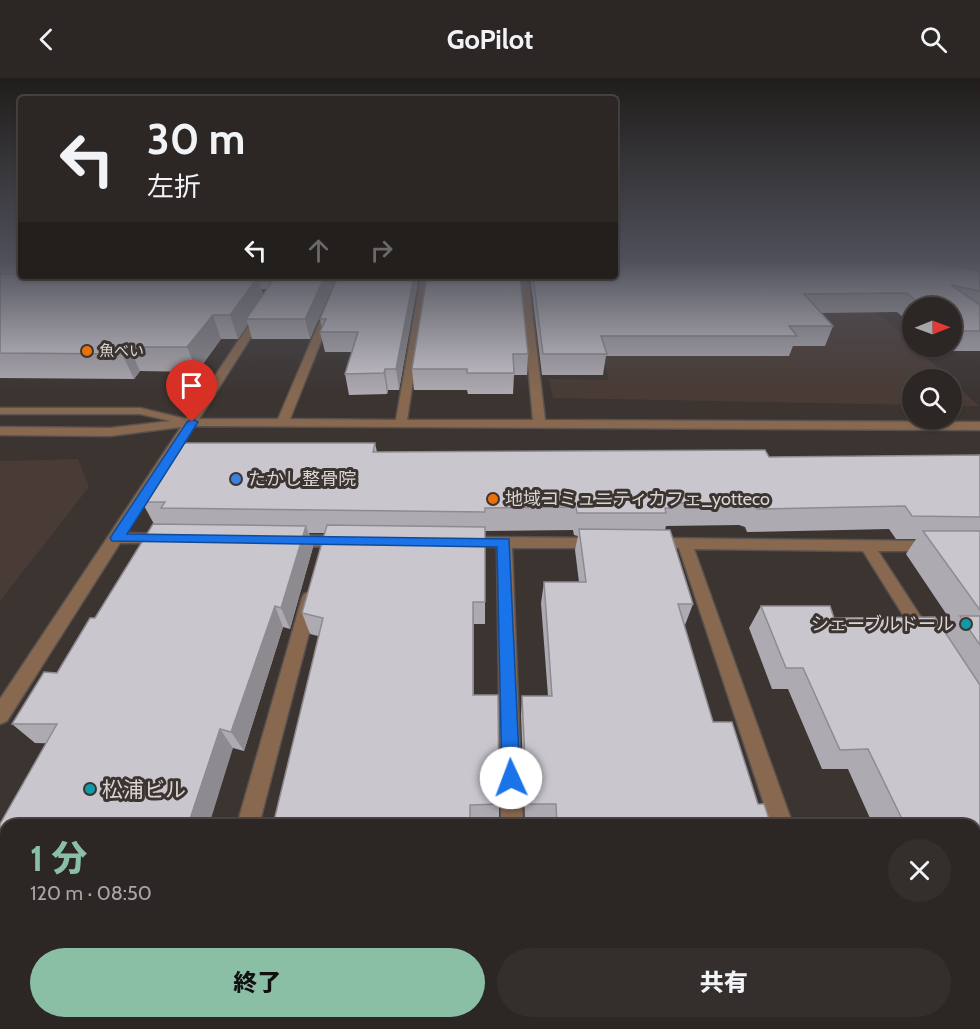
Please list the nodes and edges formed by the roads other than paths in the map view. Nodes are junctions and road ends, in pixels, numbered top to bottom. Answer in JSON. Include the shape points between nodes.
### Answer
{"nodes":[{"id":1,"x":266,"y":305,"type":"edge"},
{"id":2,"x":331,"y":305,"type":"edge"},
{"id":3,"x":420,"y":305,"type":"edge"},
{"id":4,"x":527,"y":305,"type":"edge"},
{"id":5,"x":0,"y":411,"type":"edge"},
{"id":6,"x":192,"y":422,"type":"junction"},
{"id":7,"x":283,"y":422,"type":"junction"},
{"id":8,"x":401,"y":422,"type":"junction"},
{"id":9,"x":538,"y":422,"type":"junction"},
{"id":10,"x":980,"y":426,"type":"edge"},
{"id":11,"x":0,"y":431,"type":"edge"},
{"id":12,"x":117,"y":538,"type":"junction"},
{"id":13,"x":175,"y":539,"type":"edge"},
{"id":14,"x":279,"y":540,"type":"edge"},
{"id":15,"x":325,"y":540,"type":"junction"},
{"id":16,"x":361,"y":541,"type":"edge"},
{"id":17,"x":444,"y":542,"type":"edge"},
{"id":18,"x":504,"y":542,"type":"junction"},
{"id":19,"x":617,"y":543,"type":"edge"},
{"id":20,"x":640,"y":543,"type":"edge"},
{"id":21,"x":685,"y":544,"type":"junction"},
{"id":22,"x":867,"y":545,"type":"junction"},
{"id":23,"x":946,"y":546,"type":"edge"},
{"id":24,"x":319,"y":563,"type":"edge"},
{"id":25,"x":313,"y":586,"type":"edge"},
{"id":26,"x":930,"y":644,"type":"edge"},
{"id":27,"x":0,"y":715,"type":"edge"},
{"id":28,"x":250,"y":819,"type":"edge"},
{"id":29,"x":512,"y":819,"type":"edge"},
{"id":30,"x":780,"y":819,"type":"edge"}],
"edges":[{"from":1,"to":6,"type":"street"},
{"from":2,"to":7,"type":"street"},
{"from":3,"to":8,"type":"street"},
{"from":4,"to":9,"type":"street"},
{"from":5,"to":6,"type":"street","via":[[140,411]]},
{"from":6,"to":7,"type":"street"},
{"from":6,"to":11,"type":"street","via":[[110,432]]},
{"from":6,"to":12,"type":"street"},
{"from":7,"to":8,"type":"street"},
{"from":8,"to":9,"type":"street"},
{"from":9,"to":10,"type":"street"},
{"from":12,"to":13,"type":"street"},
{"from":12,"to":27,"type":"street"},
{"from":14,"to":15,"type":"street"},
{"from":15,"to":16,"type":"street"},
{"from":15,"to":24,"type":"street"},
{"from":17,"to":18,"type":"street"},
{"from":18,"to":19,"type":"street"},
{"from":18,"to":29,"type":"street"},
{"from":20,"to":21,"type":"street"},
{"from":21,"to":22,"type":"street"},
{"from":21,"to":30,"type":"street"},
{"from":22,"to":23,"type":"street"},
{"from":22,"to":26,"type":"street"},
{"from":25,"to":28,"type":"street"}]}
